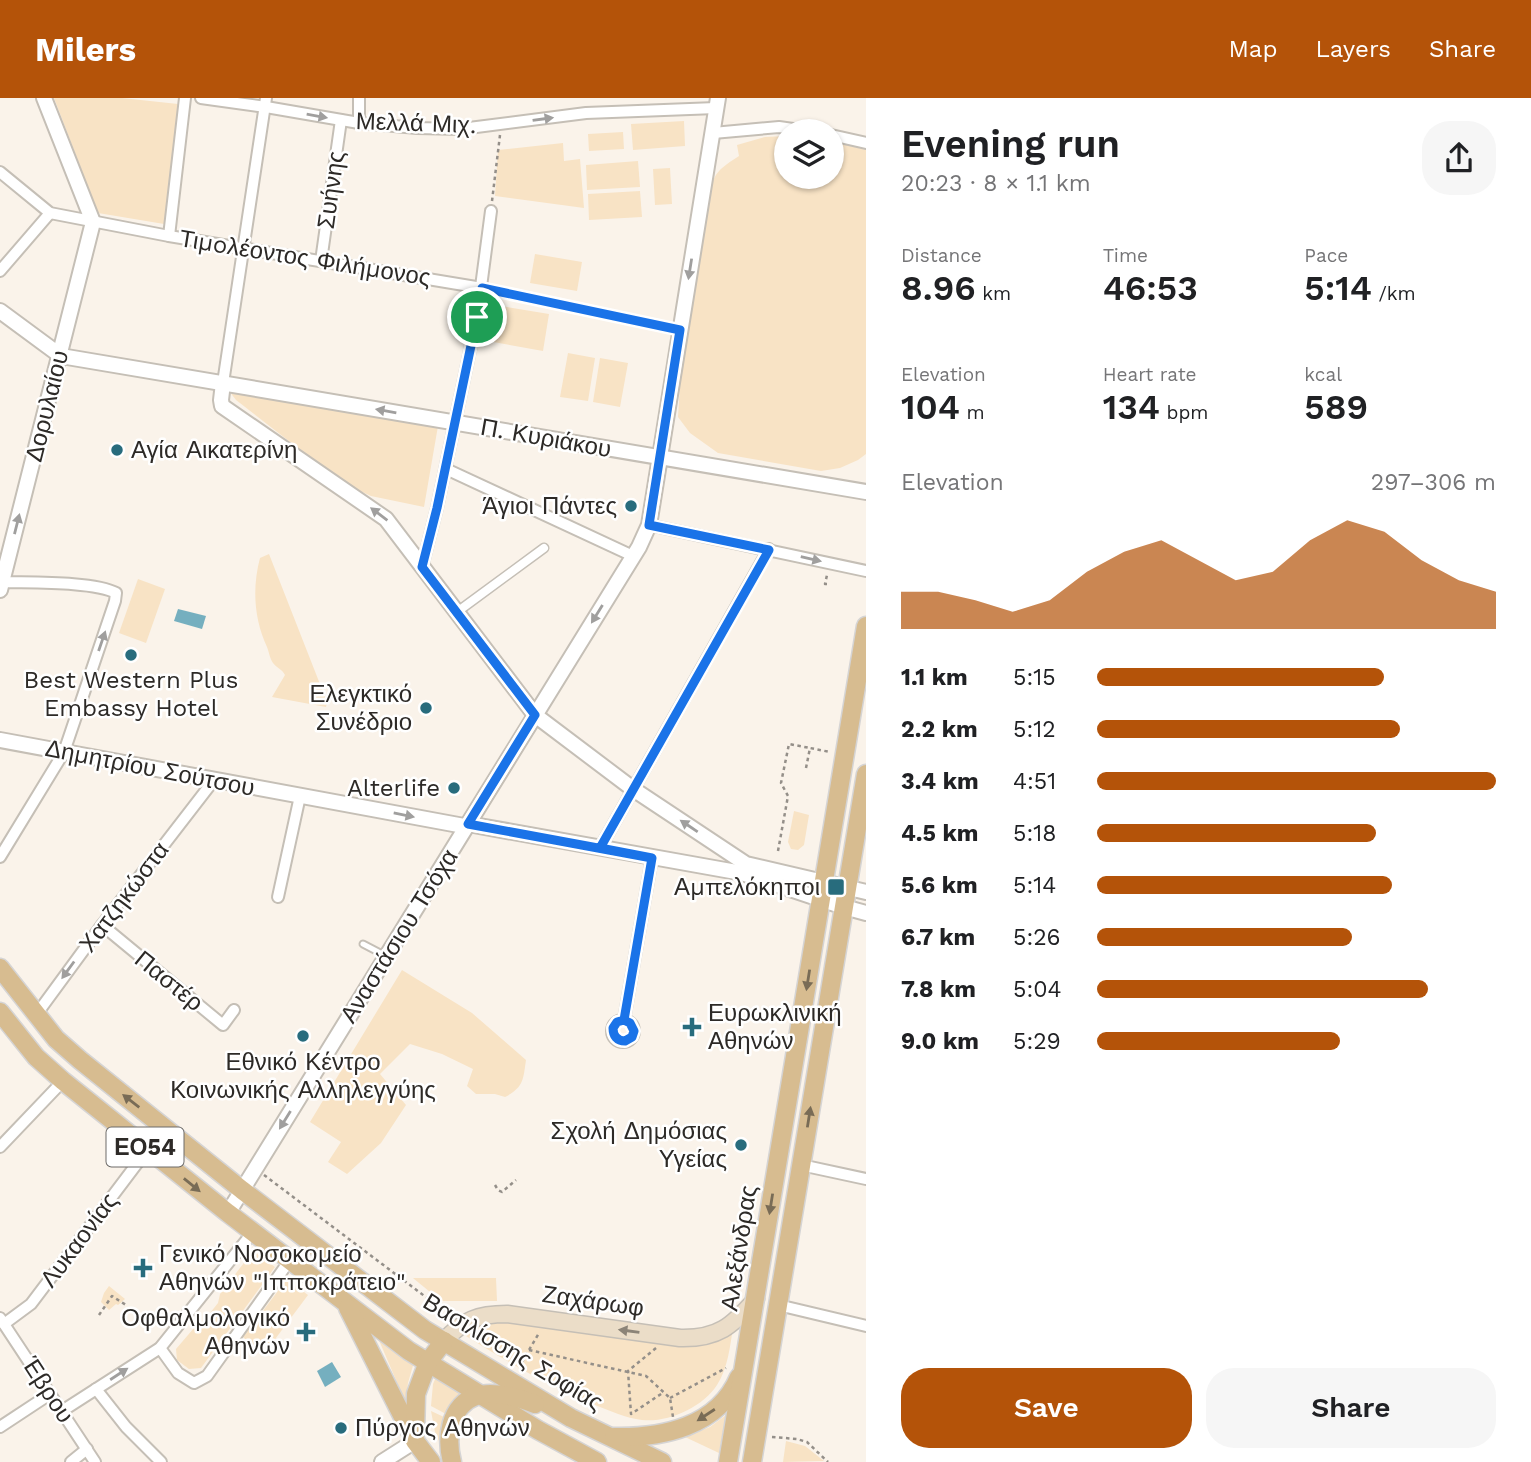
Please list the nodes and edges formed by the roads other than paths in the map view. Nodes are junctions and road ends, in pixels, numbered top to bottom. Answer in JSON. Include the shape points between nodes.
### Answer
{"nodes":[{"id":1,"x":44,"y":98,"type":"edge"},
{"id":2,"x":185,"y":98,"type":"edge"},
{"id":3,"x":201,"y":98,"type":"edge"},
{"id":4,"x":359,"y":98,"type":"edge"},
{"id":5,"x":266,"y":102,"type":"edge"},
{"id":6,"x":717,"y":103,"type":"edge"},
{"id":7,"x":341,"y":120,"type":"junction"},
{"id":8,"x":359,"y":123,"type":"junction"},
{"id":9,"x":774,"y":127,"type":"edge"},
{"id":10,"x":713,"y":133,"type":"junction"},
{"id":11,"x":844,"y":138,"type":"edge"},
{"id":12,"x":866,"y":143,"type":"edge"},
{"id":13,"x":0,"y":172,"type":"edge"},
{"id":14,"x":491,"y":211,"type":"road end"},
{"id":15,"x":50,"y":213,"type":"junction"},
{"id":16,"x":93,"y":222,"type":"junction"},
{"id":17,"x":169,"y":236,"type":"junction"},
{"id":18,"x":245,"y":249,"type":"junction"},
{"id":19,"x":321,"y":261,"type":"junction"},
{"id":20,"x":0,"y":271,"type":"edge"},
{"id":21,"x":482,"y":288,"type":"junction"},
{"id":22,"x":0,"y":311,"type":"edge"},
{"id":23,"x":680,"y":330,"type":"junction"},
{"id":24,"x":61,"y":356,"type":"junction"},
{"id":25,"x":223,"y":383,"type":"junction"},
{"id":26,"x":455,"y":422,"type":"junction"},
{"id":27,"x":659,"y":457,"type":"junction"},
{"id":28,"x":446,"y":468,"type":"junction"},
{"id":29,"x":866,"y":492,"type":"edge"},
{"id":30,"x":649,"y":525,"type":"junction"},
{"id":31,"x":544,"y":548,"type":"dead end"},
{"id":32,"x":769,"y":550,"type":"junction"},
{"id":33,"x":633,"y":556,"type":"junction"},
{"id":34,"x":422,"y":567,"type":"junction"},
{"id":35,"x":866,"y":571,"type":"edge"},
{"id":36,"x":1,"y":586,"type":"edge"},
{"id":37,"x":457,"y":612,"type":"junction"},
{"id":38,"x":866,"y":626,"type":"edge"},
{"id":39,"x":535,"y":715,"type":"junction"},
{"id":40,"x":0,"y":740,"type":"edge"},
{"id":41,"x":64,"y":752,"type":"junction"},
{"id":42,"x":866,"y":774,"type":"edge"},
{"id":43,"x":214,"y":780,"type":"junction"},
{"id":44,"x":633,"y":789,"type":"junction"},
{"id":45,"x":300,"y":796,"type":"junction"},
{"id":46,"x":468,"y":824,"type":"junction"},
{"id":47,"x":600,"y":848,"type":"junction"},
{"id":48,"x":0,"y":857,"type":"edge"},
{"id":49,"x":652,"y":858,"type":"junction"},
{"id":50,"x":847,"y":888,"type":"junction"},
{"id":51,"x":823,"y":891,"type":"junction"},
{"id":52,"x":866,"y":892,"type":"edge"},
{"id":53,"x":278,"y":897,"type":"dead end"},
{"id":54,"x":844,"y":907,"type":"junction"},
{"id":55,"x":866,"y":913,"type":"edge"},
{"id":56,"x":102,"y":925,"type":"junction"},
{"id":57,"x":363,"y":944,"type":"dead end"},
{"id":58,"x":386,"y":957,"type":"junction"},
{"id":59,"x":0,"y":968,"type":"edge"},
{"id":60,"x":234,"y":1010,"type":"dead end"},
{"id":61,"x":0,"y":1012,"type":"edge"},
{"id":62,"x":36,"y":1015,"type":"junction"},
{"id":63,"x":624,"y":1020,"type":"dead end"},
{"id":64,"x":63,"y":1080,"type":"junction"},
{"id":65,"x":0,"y":1147,"type":"edge"},
{"id":66,"x":148,"y":1149,"type":"junction"},
{"id":67,"x":801,"y":1165,"type":"junction"},
{"id":68,"x":866,"y":1179,"type":"edge"},
{"id":69,"x":242,"y":1190,"type":"junction"},
{"id":70,"x":228,"y":1213,"type":"junction"},
{"id":71,"x":253,"y":1232,"type":"junction"},
{"id":72,"x":290,"y":1260,"type":"junction"},
{"id":73,"x":756,"y":1298,"type":"junction"},
{"id":74,"x":345,"y":1302,"type":"junction"},
{"id":75,"x":778,"y":1305,"type":"junction"},
{"id":76,"x":866,"y":1326,"type":"edge"},
{"id":77,"x":3,"y":1328,"type":"edge"},
{"id":78,"x":444,"y":1341,"type":"junction"},
{"id":79,"x":160,"y":1348,"type":"junction"},
{"id":80,"x":428,"y":1362,"type":"junction"},
{"id":81,"x":737,"y":1364,"type":"junction"},
{"id":82,"x":96,"y":1390,"type":"junction"},
{"id":83,"x":50,"y":1394,"type":"junction"},
{"id":84,"x":482,"y":1395,"type":"junction"},
{"id":85,"x":62,"y":1411,"type":"junction"},
{"id":86,"x":570,"y":1418,"type":"junction"},
{"id":87,"x":0,"y":1427,"type":"edge"},
{"id":88,"x":606,"y":1436,"type":"junction"},
{"id":89,"x":415,"y":1441,"type":"junction"},
{"id":90,"x":87,"y":1449,"type":"junction"},
{"id":91,"x":71,"y":1462,"type":"edge"},
{"id":92,"x":95,"y":1462,"type":"edge"},
{"id":93,"x":161,"y":1462,"type":"edge"},
{"id":94,"x":382,"y":1462,"type":"edge"},
{"id":95,"x":431,"y":1462,"type":"edge"},
{"id":96,"x":452,"y":1462,"type":"edge"},
{"id":97,"x":597,"y":1462,"type":"edge"},
{"id":98,"x":662,"y":1462,"type":"edge"},
{"id":99,"x":728,"y":1462,"type":"edge"},
{"id":100,"x":752,"y":1462,"type":"edge"}],
"edges":[{"from":1,"to":16,"type":"street"},
{"from":2,"to":17,"type":"street"},
{"from":3,"to":5,"type":"street","name":"Μελλά Μιχ."},
{"from":4,"to":8,"type":"street"},
{"from":5,"to":7,"type":"street","name":"Μελλά Μιχ.","one_way":true},
{"from":5,"to":18,"type":"street"},
{"from":8,"to":6,"type":"street","name":"Μελλά Μιχ.","one_way":true,"via":[[461,130],[586,113]]},
{"from":6,"to":10,"type":"street","name":"Αναστάσιου Τσόχα"},
{"from":7,"to":8,"type":"street","name":"Μελλά Μιχ."},
{"from":7,"to":19,"type":"street","name":"Συήνης"},
{"from":9,"to":10,"type":"street"},
{"from":10,"to":23,"type":"street","name":"Αναστάσιου Τσόχα","one_way":true},
{"from":11,"to":12,"type":"street"},
{"from":13,"to":15,"type":"street"},
{"from":14,"to":21,"type":"street"},
{"from":15,"to":16,"type":"street","name":"Τιμoλέοντος Φιλήμονος"},
{"from":15,"to":20,"type":"street"},
{"from":16,"to":17,"type":"street","name":"Τιμoλέοντος Φιλήμονος"},
{"from":16,"to":24,"type":"street","name":"Δορυλαίου"},
{"from":17,"to":18,"type":"street","name":"Τιμoλέοντος Φιλήμονος"},
{"from":18,"to":19,"type":"street","name":"Τιμoλέοντος Φιλήμονος"},
{"from":18,"to":25,"type":"street"},
{"from":19,"to":21,"type":"street","name":"Τιμoλέοντος Φιλήμονος"},
{"from":21,"to":23,"type":"street","name":"Τιμoλέοντος Φιλήμονος"},
{"from":21,"to":26,"type":"street"},
{"from":22,"to":24,"type":"street"},
{"from":23,"to":27,"type":"street","name":"Αναστάσιου Τσόχα"},
{"from":24,"to":25,"type":"street","name":"Π. Κυριάκου"},
{"from":36,"to":24,"type":"street","name":"Δορυλαίου","one_way":true},
{"from":26,"to":25,"type":"street","name":"Π. Κυριάκου","one_way":true},
{"from":34,"to":25,"type":"street","one_way":true,"via":[[386,519],[222,406]]},
{"from":26,"to":27,"type":"street","name":"Π. Κυριάκου"},
{"from":26,"to":28,"type":"street"},
{"from":27,"to":29,"type":"street","name":"Π. Κυριάκου"},
{"from":27,"to":30,"type":"street","name":"Αναστάσιου Τσόχα"},
{"from":28,"to":33,"type":"street"},
{"from":28,"to":34,"type":"street"},
{"from":30,"to":32,"type":"street"},
{"from":30,"to":33,"type":"street","name":"Αναστάσιου Τσόχα"},
{"from":31,"to":37,"type":"street"},
{"from":32,"to":35,"type":"street","one_way":true},
{"from":32,"to":44,"type":"street"},
{"from":33,"to":39,"type":"street","name":"Αναστάσιου Τσόχα","one_way":true},
{"from":34,"to":37,"type":"street"},
{"from":41,"to":36,"type":"street","one_way":true,"via":[[116,593],[82,586]]},
{"from":37,"to":39,"type":"street"},
{"from":38,"to":51,"type":"main road","name":"Αλεξάνδρας"},
{"from":39,"to":44,"type":"street"},
{"from":39,"to":46,"type":"street","name":"Αναστάσιου Τσόχα"},
{"from":40,"to":41,"type":"street","name":"Δημητρίου Σούτσου"},
{"from":41,"to":43,"type":"street","name":"Δημητρίου Σούτσου"},
{"from":41,"to":48,"type":"street"},
{"from":42,"to":50,"type":"main road","name":"Αλεξάνδρας"},
{"from":43,"to":45,"type":"street","name":"Δημητρίου Σούτσου"},
{"from":43,"to":56,"type":"street","name":"Χατζηκώστα"},
{"from":44,"to":47,"type":"street"},
{"from":51,"to":44,"type":"street","one_way":true,"via":[[746,864]]},
{"from":45,"to":46,"type":"street","name":"Δημητρίου Σούτσου","one_way":true},
{"from":45,"to":53,"type":"street"},
{"from":46,"to":47,"type":"street","name":"Δημητρίου Σούτσου"},
{"from":46,"to":58,"type":"street","name":"Αναστάσιου Τσόχα"},
{"from":47,"to":49,"type":"street","name":"Δημητρίου Σούτσου"},
{"from":49,"to":51,"type":"street","name":"Δημητρίου Σούτσου"},
{"from":49,"to":63,"type":"street"},
{"from":50,"to":51,"type":"street"},
{"from":50,"to":52,"type":"street"},
{"from":50,"to":54,"type":"main road","name":"Αλεξάνδρας"},
{"from":51,"to":54,"type":"street","name":"Δημητρίου Σούτσου"},
{"from":51,"to":73,"type":"main road","name":"Αλεξάνδρας","one_way":true},
{"from":54,"to":55,"type":"street","name":"Δημητρίου Σούτσου"},
{"from":67,"to":54,"type":"main road","name":"Αλεξάνδρας","one_way":true},
{"from":56,"to":60,"type":"street","name":"Παστέρ","via":[[223,1025]]},
{"from":56,"to":62,"type":"street","name":"Χατζηκώστα","one_way":true},
{"from":57,"to":58,"type":"lane"},
{"from":58,"to":69,"type":"street","name":"Αναστάσιου Τσόχα","one_way":true},
{"from":59,"to":62,"type":"main road","name":"Βασιλίσσης Σοφίας","number":"ΕΟ54"},
{"from":61,"to":64,"type":"main road","name":"Βασιλίσσης Σοφίας","number":"ΕΟ54","via":[[36,1057]]},
{"from":69,"to":62,"type":"main road","name":"Βασιλίσσης Σοφίας","number":"ΕΟ54","one_way":true,"via":[[80,1060]]},
{"from":64,"to":65,"type":"street"},
{"from":64,"to":66,"type":"main road","name":"Βασιλίσσης Σοφίας","number":"ΕΟ54"},
{"from":66,"to":70,"type":"main road","name":"Βασιλίσσης Σοφίας","number":"ΕΟ54","one_way":true},
{"from":66,"to":77,"type":"street","name":"Λυκαονίας","via":[[31,1304]]},
{"from":67,"to":68,"type":"street"},
{"from":67,"to":75,"type":"main road","name":"Αλεξάνδρας"},
{"from":69,"to":70,"type":"street","name":"Αναστάσιου Τσόχα"},
{"from":69,"to":78,"type":"main road","name":"Βασιλίσσης Σοφίας","number":"ΕΟ54"},
{"from":70,"to":71,"type":"main road","name":"Βασιλίσσης Σοφίας","number":"ΕΟ54"},
{"from":71,"to":72,"type":"main road","name":"Βασιλίσσης Σοφίας","number":"ΕΟ54"},
{"from":71,"to":79,"type":"street"},
{"from":72,"to":74,"type":"main road","name":"Βασιλίσσης Σοφίας","number":"ΕΟ54"},
{"from":72,"to":79,"type":"street","via":[[207,1376],[194,1383],[178,1373]]},
{"from":73,"to":78,"type":"main road","name":"Ζαχάρωφ","one_way":true,"via":[[737,1321],[697,1338],[496,1314],[464,1322]]},
{"from":73,"to":81,"type":"main road","name":"Αλεξάνδρας"},
{"from":74,"to":80,"type":"main road","name":"Βασιλίσσης Σοφίας"},
{"from":74,"to":89,"type":"main road","number":"ΕΟ54"},
{"from":75,"to":76,"type":"street"},
{"from":75,"to":100,"type":"main road","name":"Αλεξάνδρας"},
{"from":77,"to":83,"type":"street","name":"Έβρου"},
{"from":78,"to":80,"type":"main road","name":"Ζαχάρωφ"},
{"from":78,"to":86,"type":"main road","name":"Βασιλίσσης Σοφίας","number":"ΕΟ54"},
{"from":82,"to":79,"type":"street","one_way":true},
{"from":80,"to":84,"type":"main road","name":"Βασιλίσσης Σοφίας"},
{"from":80,"to":89,"type":"main road","name":"Ζαχάρωφ","via":[[416,1394]]},
{"from":81,"to":88,"type":"main road","one_way":true,"via":[[736,1384],[718,1407],[699,1421],[655,1435]]},
{"from":81,"to":99,"type":"main road","name":"Αλεξάνδρας"},
{"from":82,"to":85,"type":"street"},
{"from":82,"to":93,"type":"street"},
{"from":83,"to":85,"type":"street","name":"Έβρου"},
{"from":83,"to":87,"type":"street"},
{"from":84,"to":86,"type":"main road","via":[[531,1402]]},
{"from":84,"to":96,"type":"main road","via":[[467,1401],[453,1422],[449,1441]]},
{"from":84,"to":97,"type":"main road","name":"Βασιλίσσης Σοφίας"},
{"from":85,"to":90,"type":"street","name":"Έβρου"},
{"from":86,"to":88,"type":"main road","name":"Βασιλίσσης Σοφίας","number":"ΕΟ54"},
{"from":88,"to":98,"type":"main road","name":"Βασιλίσσης Σοφίας","number":"ΕΟ54"},
{"from":89,"to":94,"type":"street"},
{"from":89,"to":95,"type":"main road","number":"ΕΟ54"},
{"from":90,"to":91,"type":"street"},
{"from":90,"to":92,"type":"street","name":"Έβρου"}]}
